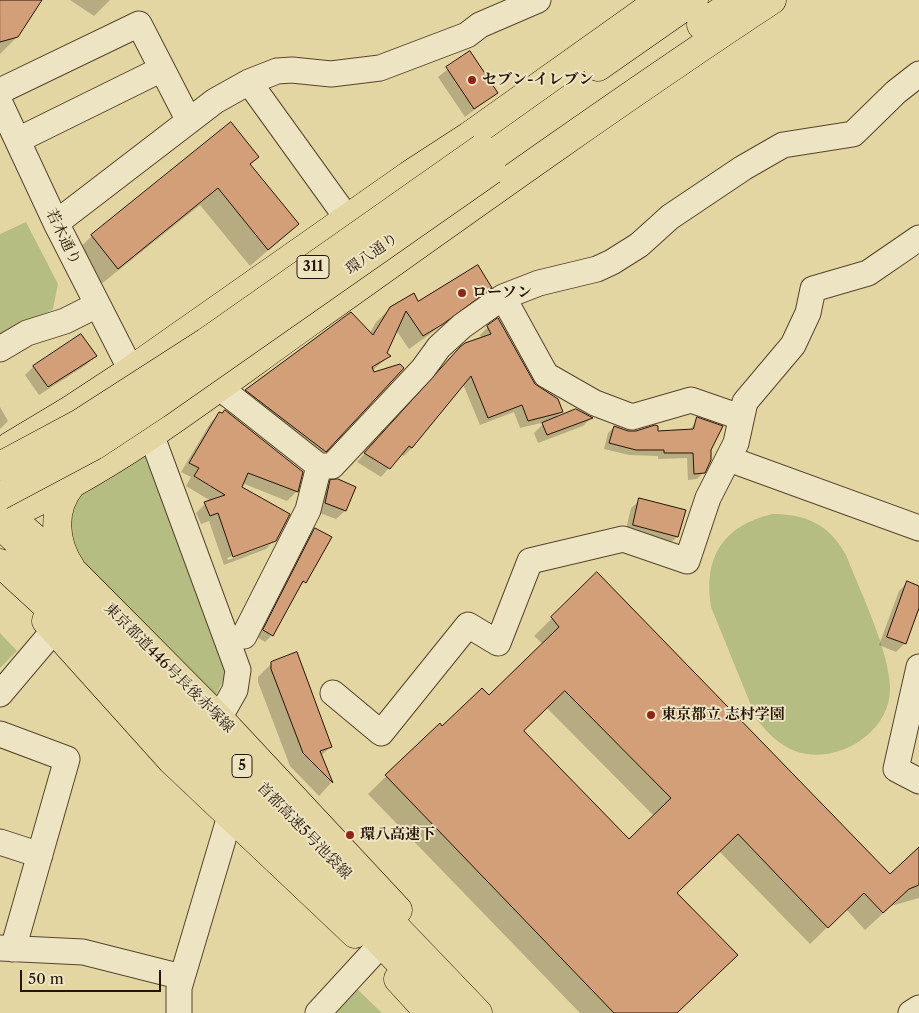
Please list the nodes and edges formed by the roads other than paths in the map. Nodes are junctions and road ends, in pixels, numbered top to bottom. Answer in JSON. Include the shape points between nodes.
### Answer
{"nodes":[{"id":1,"x":538,"y":0,"type":"edge"},
{"id":2,"x":694,"y":0,"type":"edge"},
{"id":3,"x":737,"y":0,"type":"edge"},
{"id":4,"x":772,"y":0,"type":"edge"},
{"id":5,"x":668,"y":25,"type":"edge"},
{"id":6,"x":162,"y":69,"type":"junction"},
{"id":7,"x":919,"y":74,"type":"edge"},
{"id":8,"x":249,"y":82,"type":"junction"},
{"id":9,"x":0,"y":91,"type":"edge"},
{"id":10,"x":0,"y":102,"type":"edge"},
{"id":11,"x":189,"y":121,"type":"junction"},
{"id":12,"x":18,"y":140,"type":"junction"},
{"id":13,"x":487,"y":159,"type":"junction"},
{"id":14,"x":347,"y":218,"type":"junction"},
{"id":15,"x":56,"y":223,"type":"junction"},
{"id":16,"x":919,"y":238,"type":"edge"},
{"id":17,"x":503,"y":297,"type":"junction"},
{"id":18,"x":97,"y":305,"type":"junction"},
{"id":19,"x":178,"y":337,"type":"junction"},
{"id":20,"x":0,"y":350,"type":"edge"},
{"id":21,"x":131,"y":370,"type":"junction"},
{"id":22,"x":217,"y":388,"type":"junction"},
{"id":23,"x":740,"y":417,"type":"junction"},
{"id":24,"x":151,"y":434,"type":"junction"},
{"id":25,"x":0,"y":451,"type":"edge"},
{"id":26,"x":729,"y":459,"type":"junction"},
{"id":27,"x":0,"y":466,"type":"edge"},
{"id":28,"x":319,"y":466,"type":"junction"},
{"id":29,"x":72,"y":484,"type":"junction"},
{"id":30,"x":2,"y":512,"type":"edge"},
{"id":31,"x":919,"y":528,"type":"edge"},
{"id":32,"x":0,"y":563,"type":"edge"},
{"id":33,"x":76,"y":574,"type":"junction"},
{"id":34,"x":0,"y":580,"type":"edge"},
{"id":35,"x":55,"y":629,"type":"junction"},
{"id":36,"x":244,"y":636,"type":"dead end"},
{"id":37,"x":919,"y":666,"type":"edge"},
{"id":38,"x":26,"y":682,"type":"dead end"},
{"id":39,"x":333,"y":693,"type":"dead end"},
{"id":40,"x":0,"y":694,"type":"edge"},
{"id":41,"x":0,"y":707,"type":"edge"},
{"id":42,"x":219,"y":718,"type":"junction"},
{"id":43,"x":0,"y":734,"type":"edge"},
{"id":44,"x":919,"y":781,"type":"edge"},
{"id":45,"x":230,"y":816,"type":"junction"},
{"id":46,"x":0,"y":842,"type":"edge"},
{"id":47,"x":40,"y":855,"type":"junction"},
{"id":48,"x":7,"y":948,"type":"edge"},
{"id":49,"x":374,"y":952,"type":"junction"},
{"id":50,"x":182,"y":976,"type":"junction"},
{"id":51,"x":919,"y":1008,"type":"edge"},
{"id":52,"x":179,"y":1013,"type":"edge"},
{"id":53,"x":318,"y":1013,"type":"edge"},
{"id":54,"x":429,"y":1013,"type":"edge"},
{"id":55,"x":448,"y":1013,"type":"edge"},
{"id":56,"x":478,"y":1013,"type":"edge"},
{"id":57,"x":493,"y":1013,"type":"edge"},
{"id":58,"x":911,"y":1013,"type":"edge"}],
"edges":[{"from":1,"to":8,"type":"street","via":[[480,25],[468,35],[380,68],[331,74],[292,70]]},
{"from":2,"to":5,"type":"main road","name":"環八通り","number":"311"},
{"from":3,"to":5,"type":"main road","name":"環八通り","number":"311"},
{"from":4,"to":5,"type":"main road"},
{"from":5,"to":13,"type":"main road","name":"環八通り","number":"311"},
{"from":5,"to":13,"type":"main road"},
{"from":5,"to":13,"type":"main road","via":[[561,82]]},
{"from":5,"to":13,"type":"main road","via":[[569,128]]},
{"from":6,"to":9,"type":"street","via":[[139,24]]},
{"from":6,"to":11,"type":"street"},
{"from":6,"to":12,"type":"street"},
{"from":7,"to":17,"type":"street","via":[[853,134],[783,144],[670,217],[639,245],[612,262]]},
{"from":8,"to":11,"type":"street","via":[[215,101]]},
{"from":8,"to":14,"type":"street"},
{"from":10,"to":12,"type":"street","name":"若木通り"},
{"from":11,"to":15,"type":"street"},
{"from":12,"to":15,"type":"street","name":"若木通り"},
{"from":13,"to":14,"type":"main road"},
{"from":13,"to":22,"type":"main road"},
{"from":13,"to":27,"type":"main road","name":"環八通り","number":"311","bridge":true,"via":[[80,423]]},
{"from":13,"to":30,"type":"main road","name":"環八通り","number":"311","bridge":true,"via":[[156,405]]},
{"from":14,"to":19,"type":"main road"},
{"from":15,"to":18,"type":"street","name":"若木通り"},
{"from":16,"to":23,"type":"street","via":[[868,273],[814,289],[808,313],[793,345],[745,402]]},
{"from":17,"to":23,"type":"street","via":[[546,375],[595,403],[632,416],[691,400]]},
{"from":17,"to":28,"type":"street","via":[[439,347],[332,466]]},
{"from":18,"to":20,"type":"street","via":[[65,321],[27,334]]},
{"from":18,"to":21,"type":"street","name":"若木通り"},
{"from":19,"to":21,"type":"main road"},
{"from":19,"to":22,"type":"street"},
{"from":21,"to":24,"type":"street","name":"若木通り"},
{"from":21,"to":25,"type":"main road","via":[[63,415]]},
{"from":22,"to":24,"type":"main road"},
{"from":22,"to":28,"type":"street"},
{"from":23,"to":26,"type":"street","via":[[736,443]]},
{"from":24,"to":29,"type":"main road"},
{"from":24,"to":42,"type":"street","name":"若木通り","via":[[238,670],[235,690]]},
{"from":26,"to":31,"type":"street"},
{"from":26,"to":39,"type":"street","via":[[708,498],[687,561],[623,539],[530,561],[498,642],[468,625],[382,733]]},
{"from":28,"to":36,"type":"street","via":[[308,510]]},
{"from":29,"to":30,"type":"main road"},
{"from":29,"to":33,"type":"main road","via":[[59,503],[57,528],[63,552]]},
{"from":30,"to":33,"type":"main road","name":"東京都道446号長後赤塚線"},
{"from":30,"to":56,"type":"main road","name":"首都高速5号池袋線","number":"5"},
{"from":32,"to":55,"type":"main road","name":"首都高速5号池袋線","number":"5","via":[[99,654]]},
{"from":33,"to":42,"type":"main road","name":"東京都道446号長後赤塚線"},
{"from":34,"to":35,"type":"main road"},
{"from":35,"to":40,"type":"street"},
{"from":35,"to":45,"type":"main road","via":[[171,760]]},
{"from":37,"to":44,"type":"street","via":[[896,769]]},
{"from":38,"to":41,"type":"street"},
{"from":42,"to":57,"type":"main road","name":"東京都道446号長後赤塚線"},
{"from":43,"to":47,"type":"street","via":[[67,759]]},
{"from":45,"to":49,"type":"main road"},
{"from":45,"to":50,"type":"street"},
{"from":46,"to":47,"type":"street"},
{"from":47,"to":48,"type":"street"},
{"from":48,"to":50,"type":"street","via":[[83,952]]},
{"from":49,"to":53,"type":"street"},
{"from":49,"to":54,"type":"main road"},
{"from":50,"to":52,"type":"street"},
{"from":51,"to":58,"type":"street"}]}
